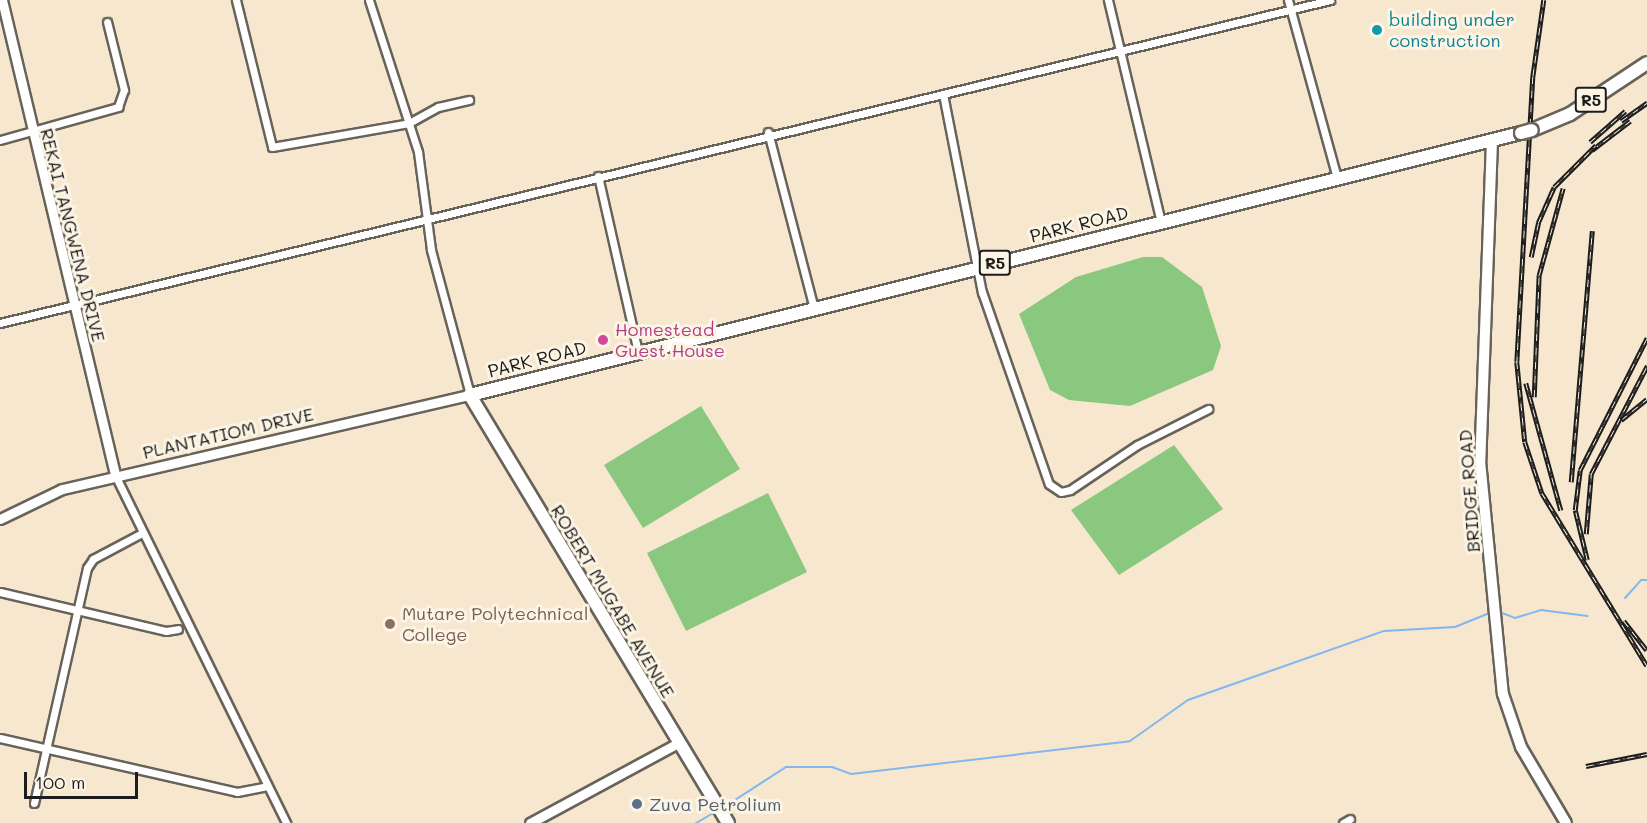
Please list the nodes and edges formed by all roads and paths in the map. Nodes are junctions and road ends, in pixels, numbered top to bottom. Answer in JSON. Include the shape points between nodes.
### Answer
{"nodes":[{"id":1,"x":2,"y":0,"type":"edge"},
{"id":2,"x":236,"y":0,"type":"edge"},
{"id":3,"x":369,"y":0,"type":"edge"},
{"id":4,"x":1108,"y":0,"type":"edge"},
{"id":5,"x":1288,"y":0,"type":"edge"},
{"id":6,"x":1330,"y":0,"type":"edge"},
{"id":7,"x":1291,"y":10,"type":"junction"},
{"id":8,"x":107,"y":22,"type":"dead end"},
{"id":9,"x":1119,"y":51,"type":"junction"},
{"id":10,"x":1647,"y":63,"type":"edge"},
{"id":11,"x":943,"y":94,"type":"junction"},
{"id":12,"x":469,"y":100,"type":"dead end"},
{"id":13,"x":409,"y":123,"type":"junction"},
{"id":14,"x":31,"y":132,"type":"junction"},
{"id":15,"x":768,"y":132,"type":"junction"},
{"id":16,"x":0,"y":140,"type":"edge"},
{"id":17,"x":1492,"y":141,"type":"junction"},
{"id":18,"x":598,"y":176,"type":"junction"},
{"id":19,"x":1337,"y":178,"type":"junction"},
{"id":20,"x":427,"y":219,"type":"junction"},
{"id":21,"x":1161,"y":222,"type":"junction"},
{"id":22,"x":980,"y":267,"type":"junction"},
{"id":23,"x":72,"y":305,"type":"junction"},
{"id":24,"x":814,"y":308,"type":"junction"},
{"id":25,"x":0,"y":323,"type":"edge"},
{"id":26,"x":638,"y":352,"type":"junction"},
{"id":27,"x":470,"y":395,"type":"junction"},
{"id":28,"x":1208,"y":409,"type":"dead end"},
{"id":29,"x":116,"y":477,"type":"junction"},
{"id":30,"x":0,"y":519,"type":"edge"},
{"id":31,"x":140,"y":534,"type":"junction"},
{"id":32,"x":0,"y":592,"type":"edge"},
{"id":33,"x":78,"y":610,"type":"junction"},
{"id":34,"x":178,"y":629,"type":"dead end"},
{"id":35,"x":0,"y":738,"type":"edge"},
{"id":36,"x":678,"y":744,"type":"junction"},
{"id":37,"x":45,"y":748,"type":"junction"},
{"id":38,"x":267,"y":786,"type":"junction"},
{"id":39,"x":34,"y":803,"type":"dead end"},
{"id":40,"x":725,"y":818,"type":"edge"},
{"id":41,"x":286,"y":823,"type":"edge"},
{"id":42,"x":530,"y":823,"type":"edge"},
{"id":43,"x":1566,"y":823,"type":"edge"}],
"edges":[{"from":1,"to":14,"type":"street","name":"REKAI TANGWENA DRIVE"},
{"from":2,"to":13,"type":"street","via":[[272,147]]},
{"from":3,"to":13,"type":"street"},
{"from":4,"to":9,"type":"street"},
{"from":5,"to":7,"type":"street"},
{"from":6,"to":7,"type":"street"},
{"from":7,"to":9,"type":"street"},
{"from":7,"to":19,"type":"street"},
{"from":8,"to":14,"type":"street","via":[[124,90],[122,102]]},
{"from":9,"to":11,"type":"street"},
{"from":9,"to":21,"type":"street"},
{"from":10,"to":17,"type":"highway","name":"PARK ROAD","number":"R5","via":[[1570,114]]},
{"from":11,"to":15,"type":"street"},
{"from":11,"to":22,"type":"street"},
{"from":12,"to":13,"type":"street","via":[[438,107]]},
{"from":13,"to":20,"type":"street"},
{"from":14,"to":16,"type":"street"},
{"from":14,"to":23,"type":"street","name":"REKAI TANGWENA DRIVE"},
{"from":15,"to":18,"type":"street"},
{"from":15,"to":24,"type":"street"},
{"from":17,"to":19,"type":"highway","name":"PARK ROAD","number":"R5"},
{"from":17,"to":43,"type":"main road","name":"BRIDGE ROAD","via":[[1480,461],[1503,694],[1521,747]]},
{"from":18,"to":20,"type":"street"},
{"from":18,"to":26,"type":"street"},
{"from":19,"to":21,"type":"highway","name":"PARK ROAD","number":"R5"},
{"from":20,"to":23,"type":"street"},
{"from":20,"to":27,"type":"street"},
{"from":21,"to":22,"type":"highway","name":"PARK ROAD","number":"R5"},
{"from":22,"to":24,"type":"highway","name":"PARK ROAD","number":"R5"},
{"from":22,"to":28,"type":"street","via":[[982,292],[1053,488],[1066,492],[1078,486],[1137,445]]},
{"from":23,"to":25,"type":"street"},
{"from":23,"to":29,"type":"street","name":"REKAI TANGWENA DRIVE"},
{"from":24,"to":26,"type":"highway","name":"PARK ROAD","number":"R5"},
{"from":26,"to":27,"type":"highway","name":"PARK ROAD","number":"R5"},
{"from":27,"to":29,"type":"street","name":"PLANTATIOM DRIVE"},
{"from":27,"to":36,"type":"highway","name":"ROBERT MUGABE AVENUE"},
{"from":29,"to":30,"type":"street","name":"PLANTATIOM DRIVE","via":[[62,489]]},
{"from":29,"to":31,"type":"street"},
{"from":31,"to":33,"type":"street","via":[[93,559]]},
{"from":31,"to":38,"type":"street"},
{"from":32,"to":33,"type":"street"},
{"from":33,"to":34,"type":"street"},
{"from":33,"to":37,"type":"street"},
{"from":35,"to":37,"type":"street"},
{"from":36,"to":40,"type":"highway","name":"ROBERT MUGABE AVENUE"},
{"from":36,"to":42,"type":"street"},
{"from":37,"to":38,"type":"street","via":[[237,792]]},
{"from":37,"to":39,"type":"street"},
{"from":38,"to":41,"type":"street"}]}
